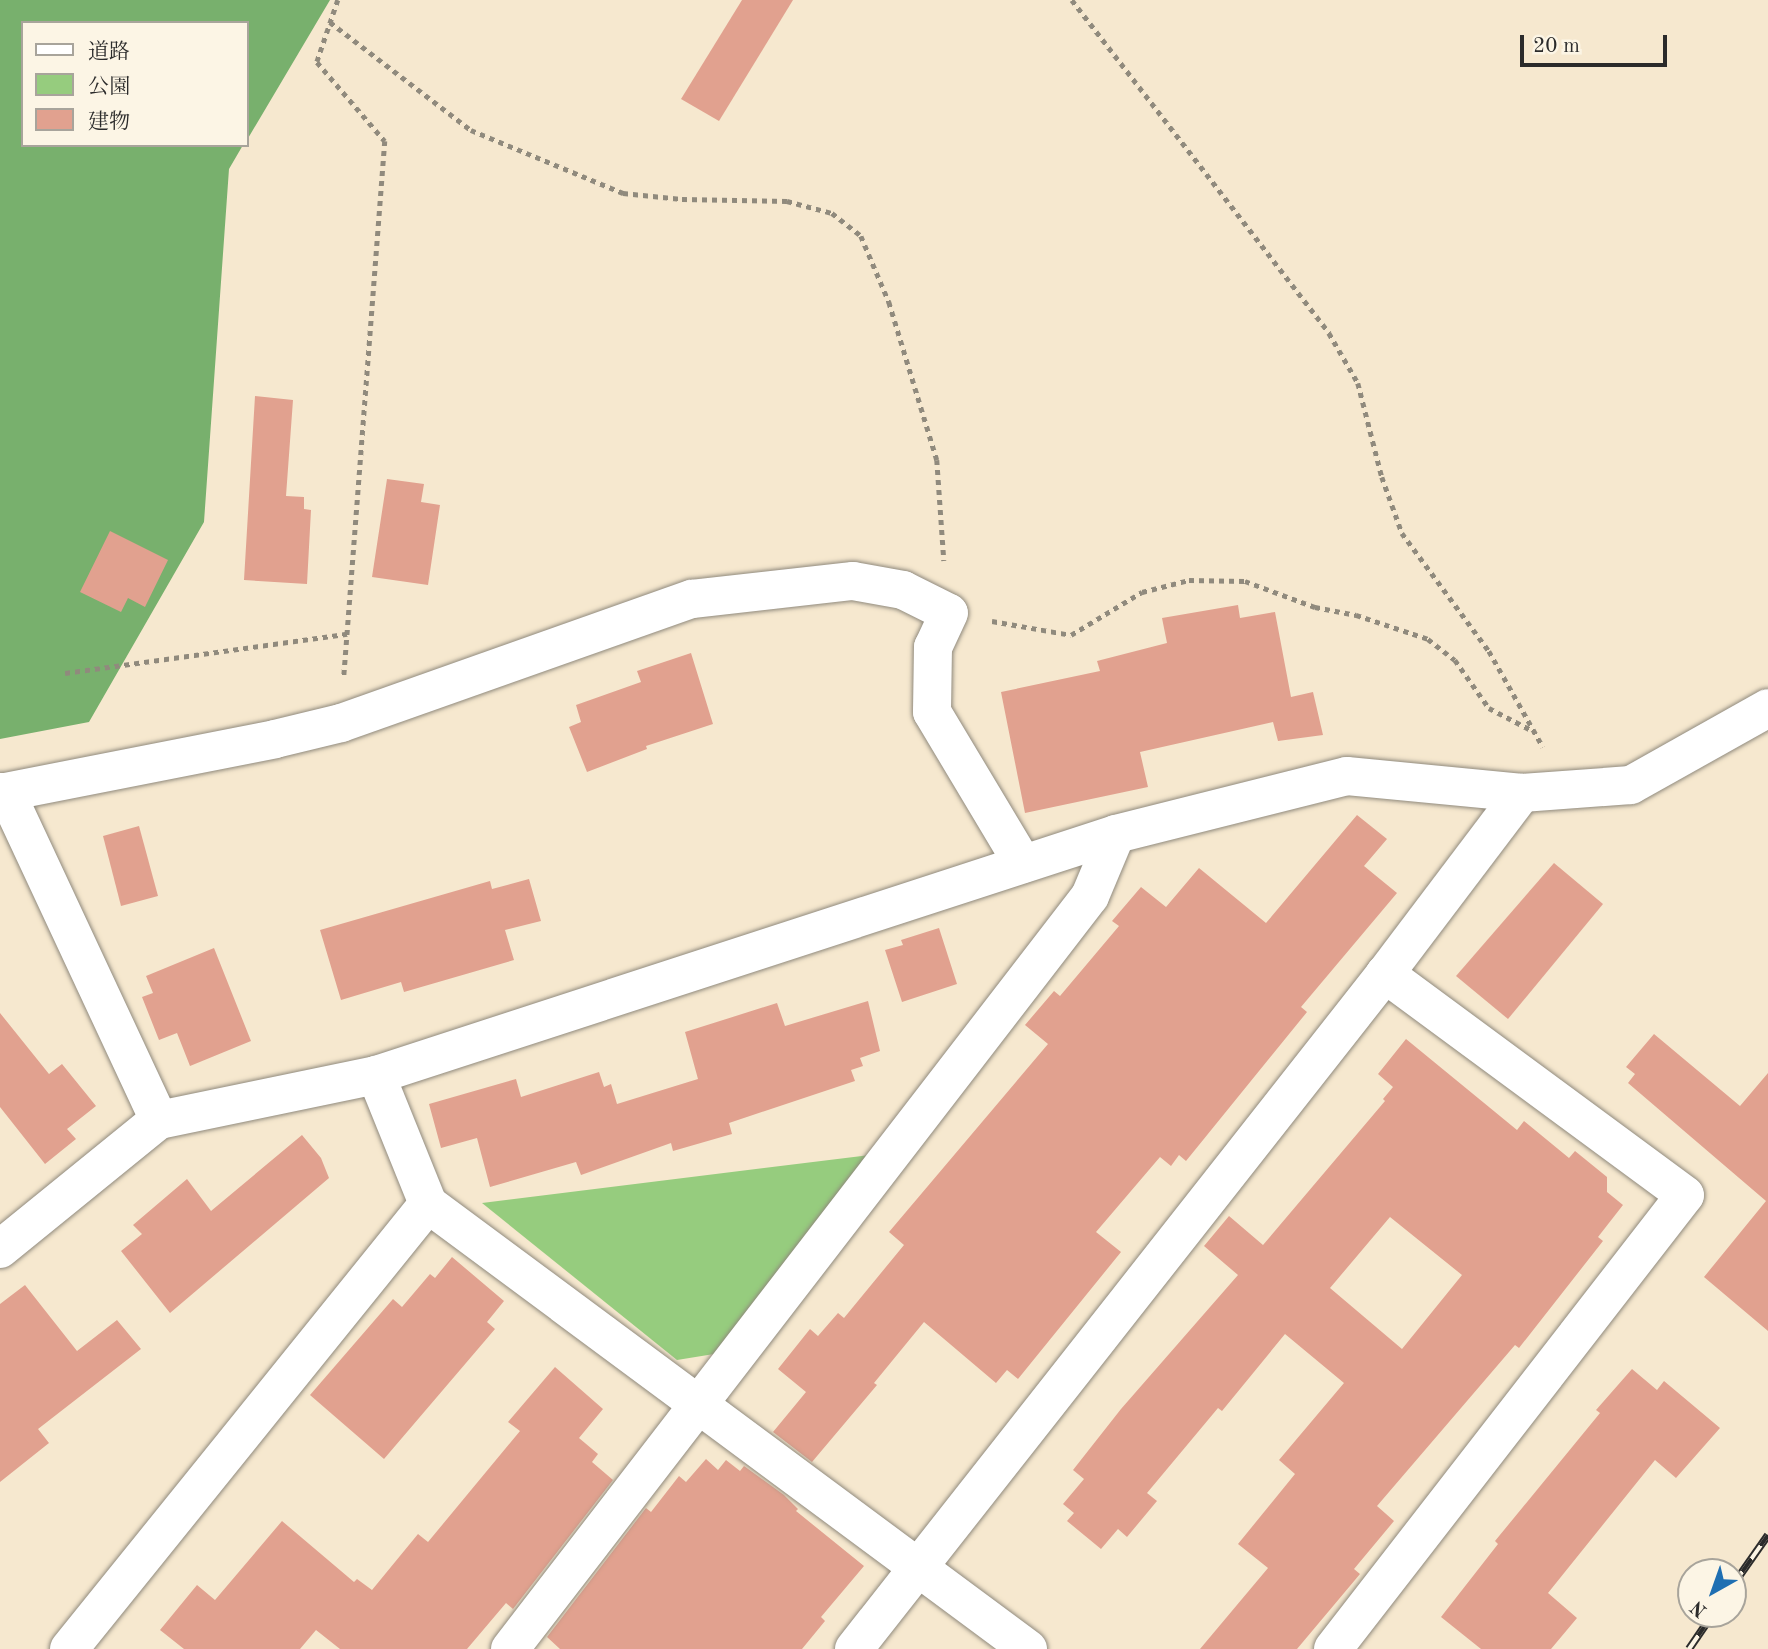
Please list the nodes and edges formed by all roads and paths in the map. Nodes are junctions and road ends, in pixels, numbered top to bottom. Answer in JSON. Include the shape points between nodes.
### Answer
{"nodes":[{"id":1,"x":338,"y":0,"type":"edge"},
{"id":2,"x":1072,"y":0,"type":"edge"},
{"id":3,"x":330,"y":22,"type":"junction"},
{"id":4,"x":949,"y":613,"type":"junction"},
{"id":5,"x":347,"y":634,"type":"junction"},
{"id":6,"x":65,"y":673,"type":"dead end"},
{"id":7,"x":1768,"y":708,"type":"edge"},
{"id":8,"x":341,"y":723,"type":"junction"},
{"id":9,"x":1535,"y":732,"type":"junction"},
{"id":10,"x":1568,"y":790,"type":"junction"},
{"id":11,"x":3,"y":792,"type":"edge"},
{"id":12,"x":1522,"y":793,"type":"junction"},
{"id":13,"x":1116,"y":834,"type":"junction"},
{"id":14,"x":1023,"y":864,"type":"junction"},
{"id":15,"x":1385,"y":974,"type":"junction"},
{"id":16,"x":376,"y":1075,"type":"junction"},
{"id":17,"x":159,"y":1120,"type":"junction"},
{"id":18,"x":428,"y":1204,"type":"junction"},
{"id":19,"x":0,"y":1249,"type":"edge"},
{"id":20,"x":698,"y":1406,"type":"junction"},
{"id":21,"x":919,"y":1565,"type":"junction"},
{"id":22,"x":69,"y":1649,"type":"edge"},
{"id":23,"x":510,"y":1649,"type":"edge"},
{"id":24,"x":854,"y":1649,"type":"edge"},
{"id":25,"x":1028,"y":1649,"type":"edge"},
{"id":26,"x":1333,"y":1649,"type":"edge"}],
"edges":[{"from":1,"to":3,"type":"path"},
{"from":2,"to":9,"type":"path","via":[[1329,333],[1358,383],[1402,533],[1489,651]]},
{"from":3,"to":4,"type":"path","via":[[471,130],[624,193],[787,201],[832,214],[861,236],[889,302],[937,460]]},
{"from":3,"to":5,"type":"path","via":[[317,62],[386,141]]},
{"from":4,"to":8,"type":"street","via":[[903,590],[853,581],[692,600]]},
{"from":4,"to":9,"type":"path","via":[[1071,635],[1142,592],[1189,580],[1245,581],[1315,607],[1428,639],[1455,660],[1489,708]]},
{"from":4,"to":14,"type":"street","via":[[933,648],[932,712]]},
{"from":5,"to":6,"type":"path"},
{"from":5,"to":8,"type":"path"},
{"from":7,"to":10,"type":"street","via":[[1631,785]]},
{"from":8,"to":11,"type":"street"},
{"from":9,"to":10,"type":"path"},
{"from":10,"to":12,"type":"street"},
{"from":11,"to":17,"type":"street"},
{"from":12,"to":13,"type":"street","via":[[1347,776]]},
{"from":12,"to":15,"type":"street"},
{"from":13,"to":14,"type":"street"},
{"from":13,"to":20,"type":"street","via":[[1090,896]]},
{"from":14,"to":16,"type":"street"},
{"from":15,"to":21,"type":"street"},
{"from":15,"to":26,"type":"street","via":[[1685,1195]]},
{"from":16,"to":17,"type":"street"},
{"from":16,"to":18,"type":"street"},
{"from":17,"to":19,"type":"street"},
{"from":18,"to":20,"type":"street"},
{"from":18,"to":22,"type":"street"},
{"from":20,"to":21,"type":"street"},
{"from":20,"to":23,"type":"street"},
{"from":21,"to":24,"type":"street"},
{"from":21,"to":25,"type":"street"}]}
